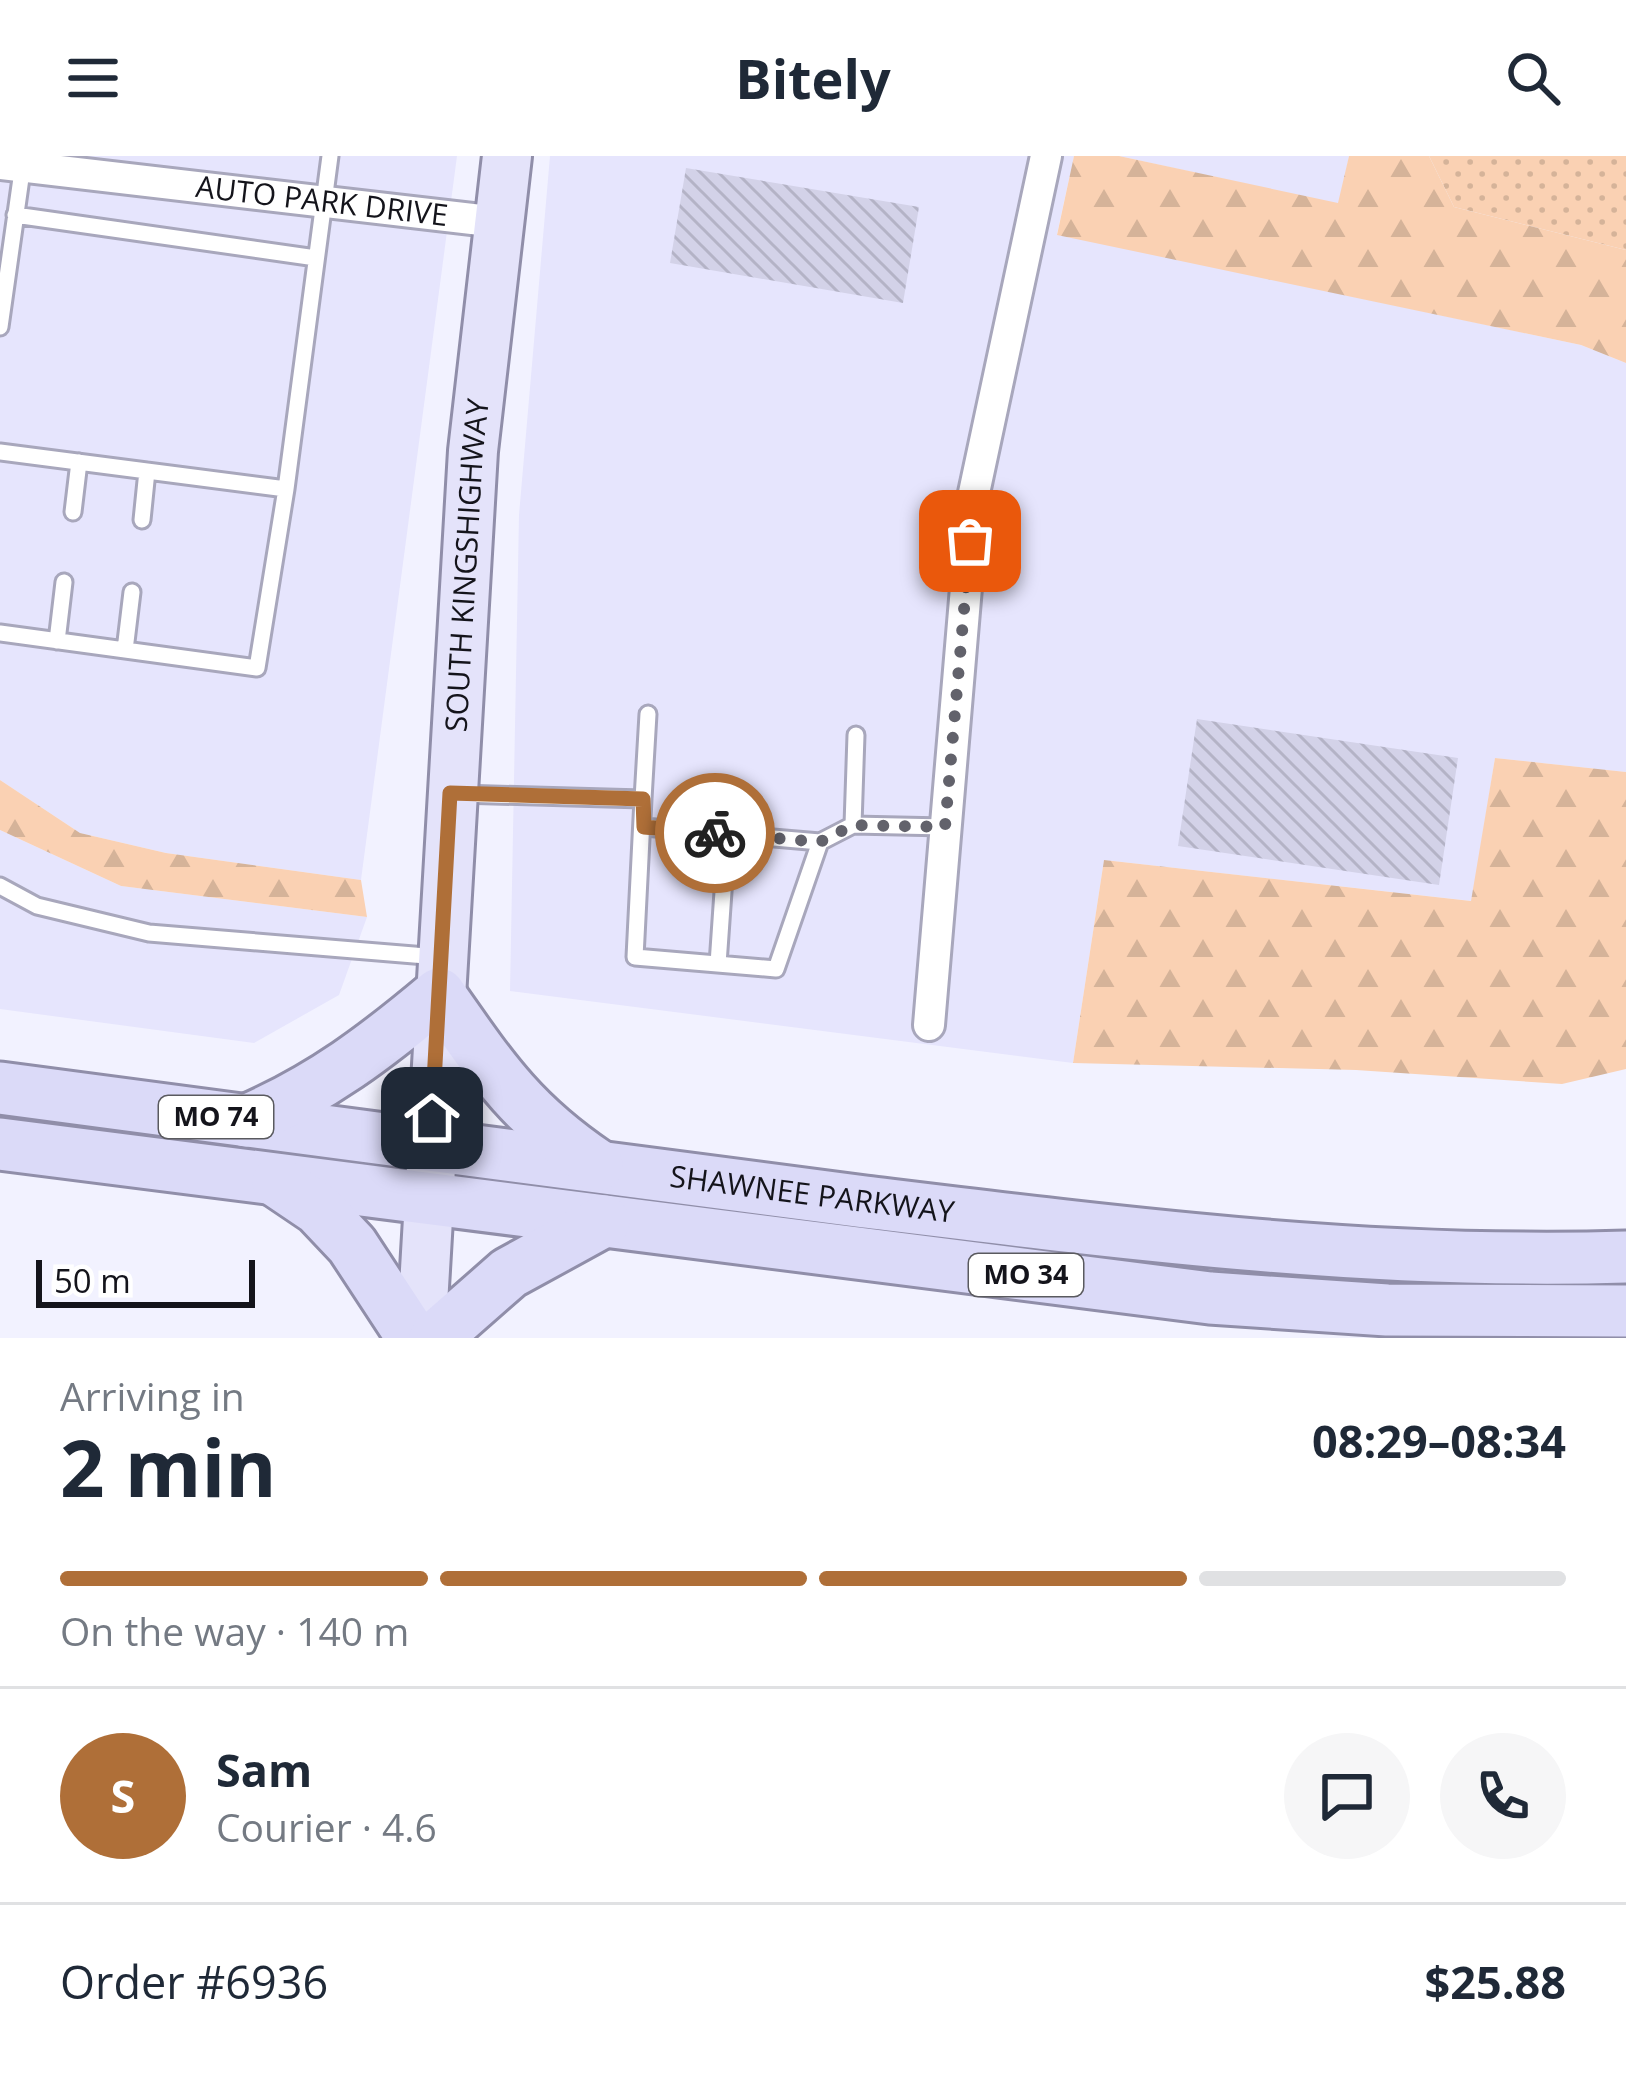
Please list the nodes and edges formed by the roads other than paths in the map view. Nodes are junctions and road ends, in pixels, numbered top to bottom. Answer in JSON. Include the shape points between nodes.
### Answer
{"nodes":[{"id":1,"x":329,"y":156,"type":"edge"},
{"id":2,"x":507,"y":156,"type":"edge"},
{"id":3,"x":1046,"y":156,"type":"edge"},
{"id":4,"x":15,"y":162,"type":"edge"},
{"id":5,"x":324,"y":202,"type":"junction"},
{"id":6,"x":16,"y":215,"type":"junction"},
{"id":7,"x":498,"y":222,"type":"junction"},
{"id":8,"x":316,"y":258,"type":"junction"},
{"id":9,"x":0,"y":327,"type":"edge"},
{"id":10,"x":0,"y":452,"type":"edge"},
{"id":11,"x":79,"y":462,"type":"junction"},
{"id":12,"x":147,"y":471,"type":"junction"},
{"id":13,"x":286,"y":489,"type":"junction"},
{"id":14,"x":73,"y":512,"type":"dead end"},
{"id":15,"x":142,"y":520,"type":"dead end"},
{"id":16,"x":64,"y":582,"type":"dead end"},
{"id":17,"x":132,"y":592,"type":"dead end"},
{"id":18,"x":0,"y":633,"type":"edge"},
{"id":19,"x":57,"y":641,"type":"junction"},
{"id":20,"x":125,"y":650,"type":"junction"},
{"id":21,"x":647,"y":714,"type":"dead end"},
{"id":22,"x":856,"y":735,"type":"dead end"},
{"id":23,"x":450,"y":793,"type":"junction"},
{"id":24,"x":643,"y":799,"type":"junction"},
{"id":25,"x":853,"y":825,"type":"junction"},
{"id":26,"x":644,"y":827,"type":"junction"},
{"id":27,"x":945,"y":827,"type":"junction"},
{"id":28,"x":727,"y":834,"type":"junction"},
{"id":29,"x":820,"y":842,"type":"junction"},
{"id":30,"x":0,"y":886,"type":"edge"},
{"id":31,"x":718,"y":964,"type":"junction"},
{"id":32,"x":440,"y":976,"type":"junction"},
{"id":33,"x":928,"y":1025,"type":"dead end"},
{"id":34,"x":0,"y":1088,"type":"edge"},
{"id":35,"x":246,"y":1121,"type":"junction"},
{"id":36,"x":0,"y":1144,"type":"edge"},
{"id":37,"x":431,"y":1147,"type":"junction"},
{"id":38,"x":602,"y":1168,"type":"junction"},
{"id":39,"x":272,"y":1179,"type":"junction"},
{"id":40,"x":428,"y":1198,"type":"junction"},
{"id":41,"x":604,"y":1221,"type":"junction"},
{"id":42,"x":1626,"y":1257,"type":"edge"},
{"id":43,"x":1626,"y":1311,"type":"edge"},
{"id":44,"x":417,"y":1338,"type":"edge"},
{"id":45,"x":435,"y":1338,"type":"edge"}],
"edges":[{"from":1,"to":5,"type":"lane"},
{"from":2,"to":7,"type":"main road","name":"SOUTH KINGSHIGHWAY"},
{"from":3,"to":27,"type":"street","via":[[974,493]]},
{"from":4,"to":5,"type":"street","name":"AUTO PARK DRIVE"},
{"from":4,"to":6,"type":"lane"},
{"from":5,"to":7,"type":"street","name":"AUTO PARK DRIVE"},
{"from":5,"to":8,"type":"lane"},
{"from":6,"to":8,"type":"lane"},
{"from":6,"to":9,"type":"lane"},
{"from":7,"to":23,"type":"main road","name":"SOUTH KINGSHIGHWAY","via":[[472,451]]},
{"from":8,"to":13,"type":"lane"},
{"from":10,"to":11,"type":"lane"},
{"from":11,"to":12,"type":"lane"},
{"from":11,"to":14,"type":"lane"},
{"from":12,"to":13,"type":"lane"},
{"from":12,"to":15,"type":"lane"},
{"from":13,"to":20,"type":"lane","via":[[257,668]]},
{"from":16,"to":19,"type":"lane"},
{"from":17,"to":20,"type":"lane"},
{"from":18,"to":19,"type":"lane"},
{"from":19,"to":20,"type":"lane"},
{"from":21,"to":24,"type":"lane"},
{"from":22,"to":25,"type":"lane"},
{"from":23,"to":24,"type":"lane"},
{"from":23,"to":32,"type":"main road","name":"SOUTH KINGSHIGHWAY"},
{"from":24,"to":26,"type":"lane"},
{"from":25,"to":27,"type":"lane"},
{"from":25,"to":29,"type":"lane"},
{"from":26,"to":28,"type":"lane"},
{"from":26,"to":31,"type":"lane","via":[[635,957]]},
{"from":27,"to":33,"type":"street"},
{"from":28,"to":29,"type":"lane"},
{"from":28,"to":31,"type":"lane"},
{"from":29,"to":31,"type":"lane","via":[[776,969]]},
{"from":30,"to":32,"type":"lane","via":[[37,906],[149,932]]},
{"from":32,"to":35,"type":"highway","via":[[346,1070]]},
{"from":32,"to":37,"type":"main road","name":"SOUTH KINGSHIGHWAY"},
{"from":32,"to":38,"type":"highway","number":"MO 34","via":[[512,1097]]},
{"from":34,"to":35,"type":"highway","name":"SHAWNEE PARKWAY","number":"MO 74"},
{"from":35,"to":37,"type":"highway","name":"SHAWNEE PARKWAY","number":"MO 74"},
{"from":36,"to":39,"type":"highway","name":"SHAWNEE PARKWAY","number":"MO 74"},
{"from":37,"to":38,"type":"highway","name":"SHAWNEE PARKWAY","number":"MO 74"},
{"from":37,"to":40,"type":"main road","name":"SOUTH KINGSHIGHWAY"},
{"from":38,"to":42,"type":"highway","name":"SHAWNEE PARKWAY","number":"MO 34","via":[[1222,1244],[1377,1256]]},
{"from":39,"to":40,"type":"highway","name":"SHAWNEE PARKWAY","number":"MO 74"},
{"from":39,"to":44,"type":"highway","via":[[318,1209],[352,1245]]},
{"from":40,"to":41,"type":"highway","name":"SHAWNEE PARKWAY","number":"MO 34"},
{"from":40,"to":44,"type":"main road","name":"SOUTH KINGSHIGHWAY"},
{"from":41,"to":43,"type":"highway","name":"SHAWNEE PARKWAY","number":"MO 34","via":[[1210,1298],[1387,1310]]},
{"from":41,"to":45,"type":"highway","via":[[508,1273]]}]}
